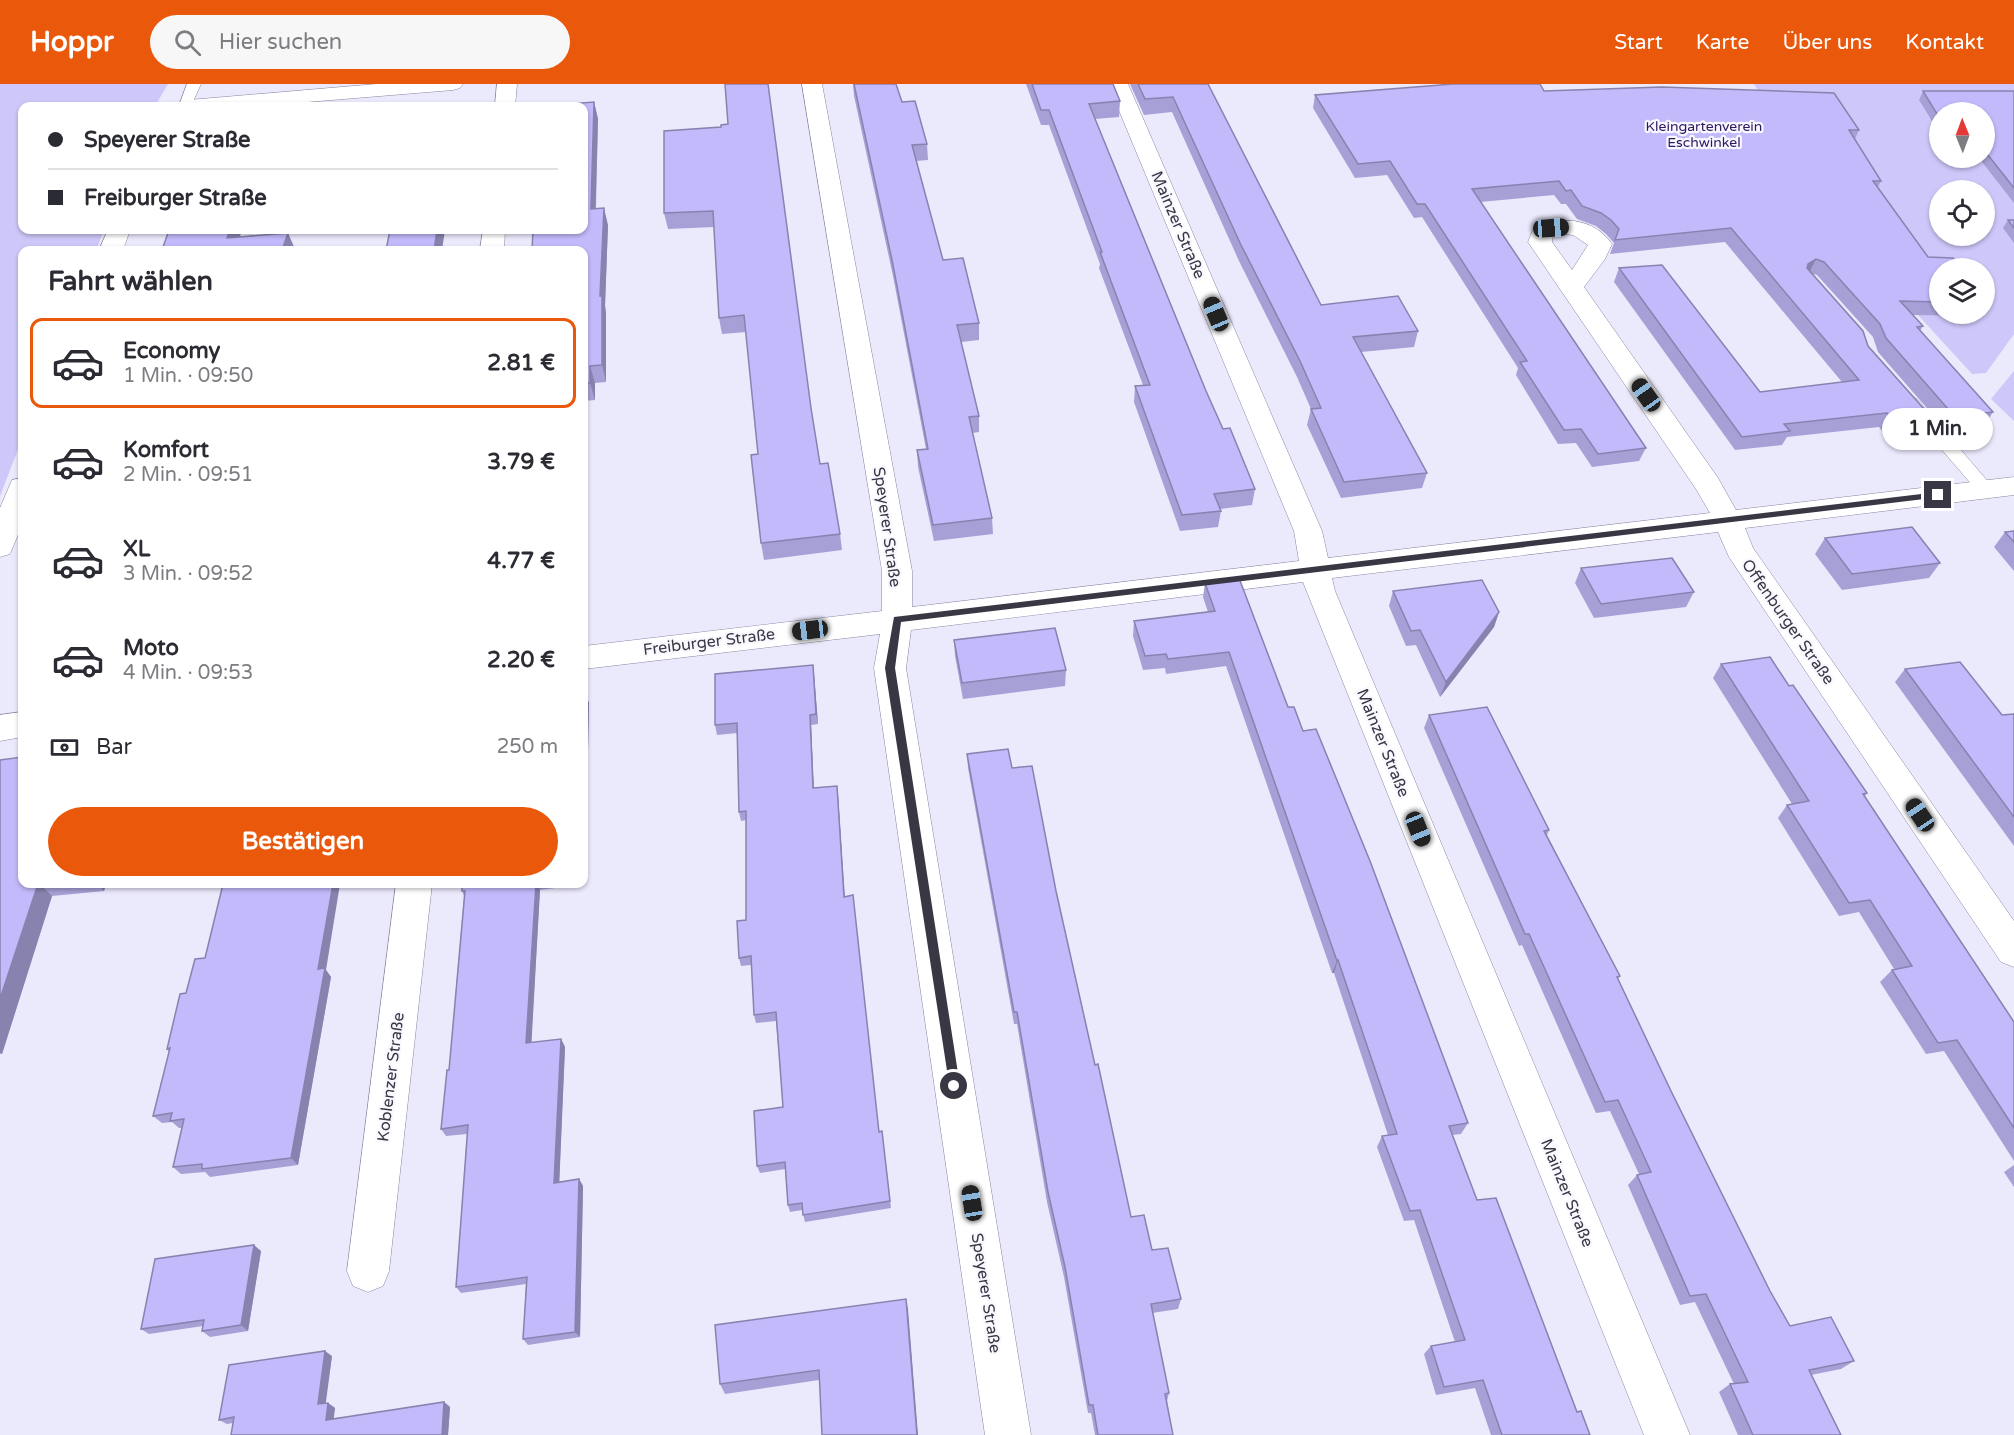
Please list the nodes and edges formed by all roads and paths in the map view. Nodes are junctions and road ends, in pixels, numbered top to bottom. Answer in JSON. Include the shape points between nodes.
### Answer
{"nodes":[{"id":1,"x":194,"y":84,"type":"edge"},
{"id":2,"x":453,"y":84,"type":"edge"},
{"id":3,"x":507,"y":84,"type":"edge"},
{"id":4,"x":812,"y":84,"type":"edge"},
{"id":5,"x":1118,"y":84,"type":"edge"},
{"id":6,"x":188,"y":102,"type":"edge"},
{"id":7,"x":235,"y":102,"type":"edge"},
{"id":8,"x":505,"y":102,"type":"edge"},
{"id":9,"x":1571,"y":287,"type":"dead end"},
{"id":10,"x":1899,"y":390,"type":"edge"},
{"id":11,"x":2014,"y":486,"type":"edge"},
{"id":12,"x":1985,"y":489,"type":"junction"},
{"id":13,"x":18,"y":498,"type":"edge"},
{"id":14,"x":1728,"y":520,"type":"junction"},
{"id":15,"x":0,"y":547,"type":"edge"},
{"id":16,"x":1317,"y":569,"type":"junction"},
{"id":17,"x":897,"y":619,"type":"junction"},
{"id":18,"x":588,"y":657,"type":"edge"},
{"id":19,"x":18,"y":726,"type":"edge"},
{"id":20,"x":0,"y":728,"type":"edge"},
{"id":21,"x":414,"y":888,"type":"edge"},
{"id":22,"x":2014,"y":951,"type":"edge"},
{"id":23,"x":368,"y":1271,"type":"dead end"},
{"id":24,"x":1008,"y":1435,"type":"edge"},
{"id":25,"x":1667,"y":1435,"type":"edge"}],
"edges":[{"from":1,"to":6,"type":"lane"},
{"from":2,"to":7,"type":"street"},
{"from":3,"to":8,"type":"street"},
{"from":4,"to":17,"type":"street","name":"Speyerer Straße","via":[[897,571]]},
{"from":5,"to":16,"type":"street","name":"Mainzer Straße","via":[[1308,531]]},
{"from":9,"to":14,"type":"street","name":"Offenburger Straße"},
{"from":10,"to":12,"type":"lane"},
{"from":11,"to":12,"type":"street","name":"Freiburger Straße"},
{"from":12,"to":14,"type":"street","name":"Freiburger Straße"},
{"from":13,"to":15,"type":"street"},
{"from":14,"to":16,"type":"street","name":"Freiburger Straße"},
{"from":14,"to":22,"type":"street","name":"Offenburger Straße","via":[[1739,550]]},
{"from":16,"to":17,"type":"street","name":"Freiburger Straße"},
{"from":16,"to":25,"type":"street","name":"Mainzer Straße","via":[[1320,591]]},
{"from":17,"to":18,"type":"street","name":"Freiburger Straße"},
{"from":17,"to":24,"type":"street","name":"Speyerer Straße","via":[[890,668]]},
{"from":19,"to":20,"type":"street"},
{"from":21,"to":23,"type":"street","name":"Koblenzer Straße"}]}
